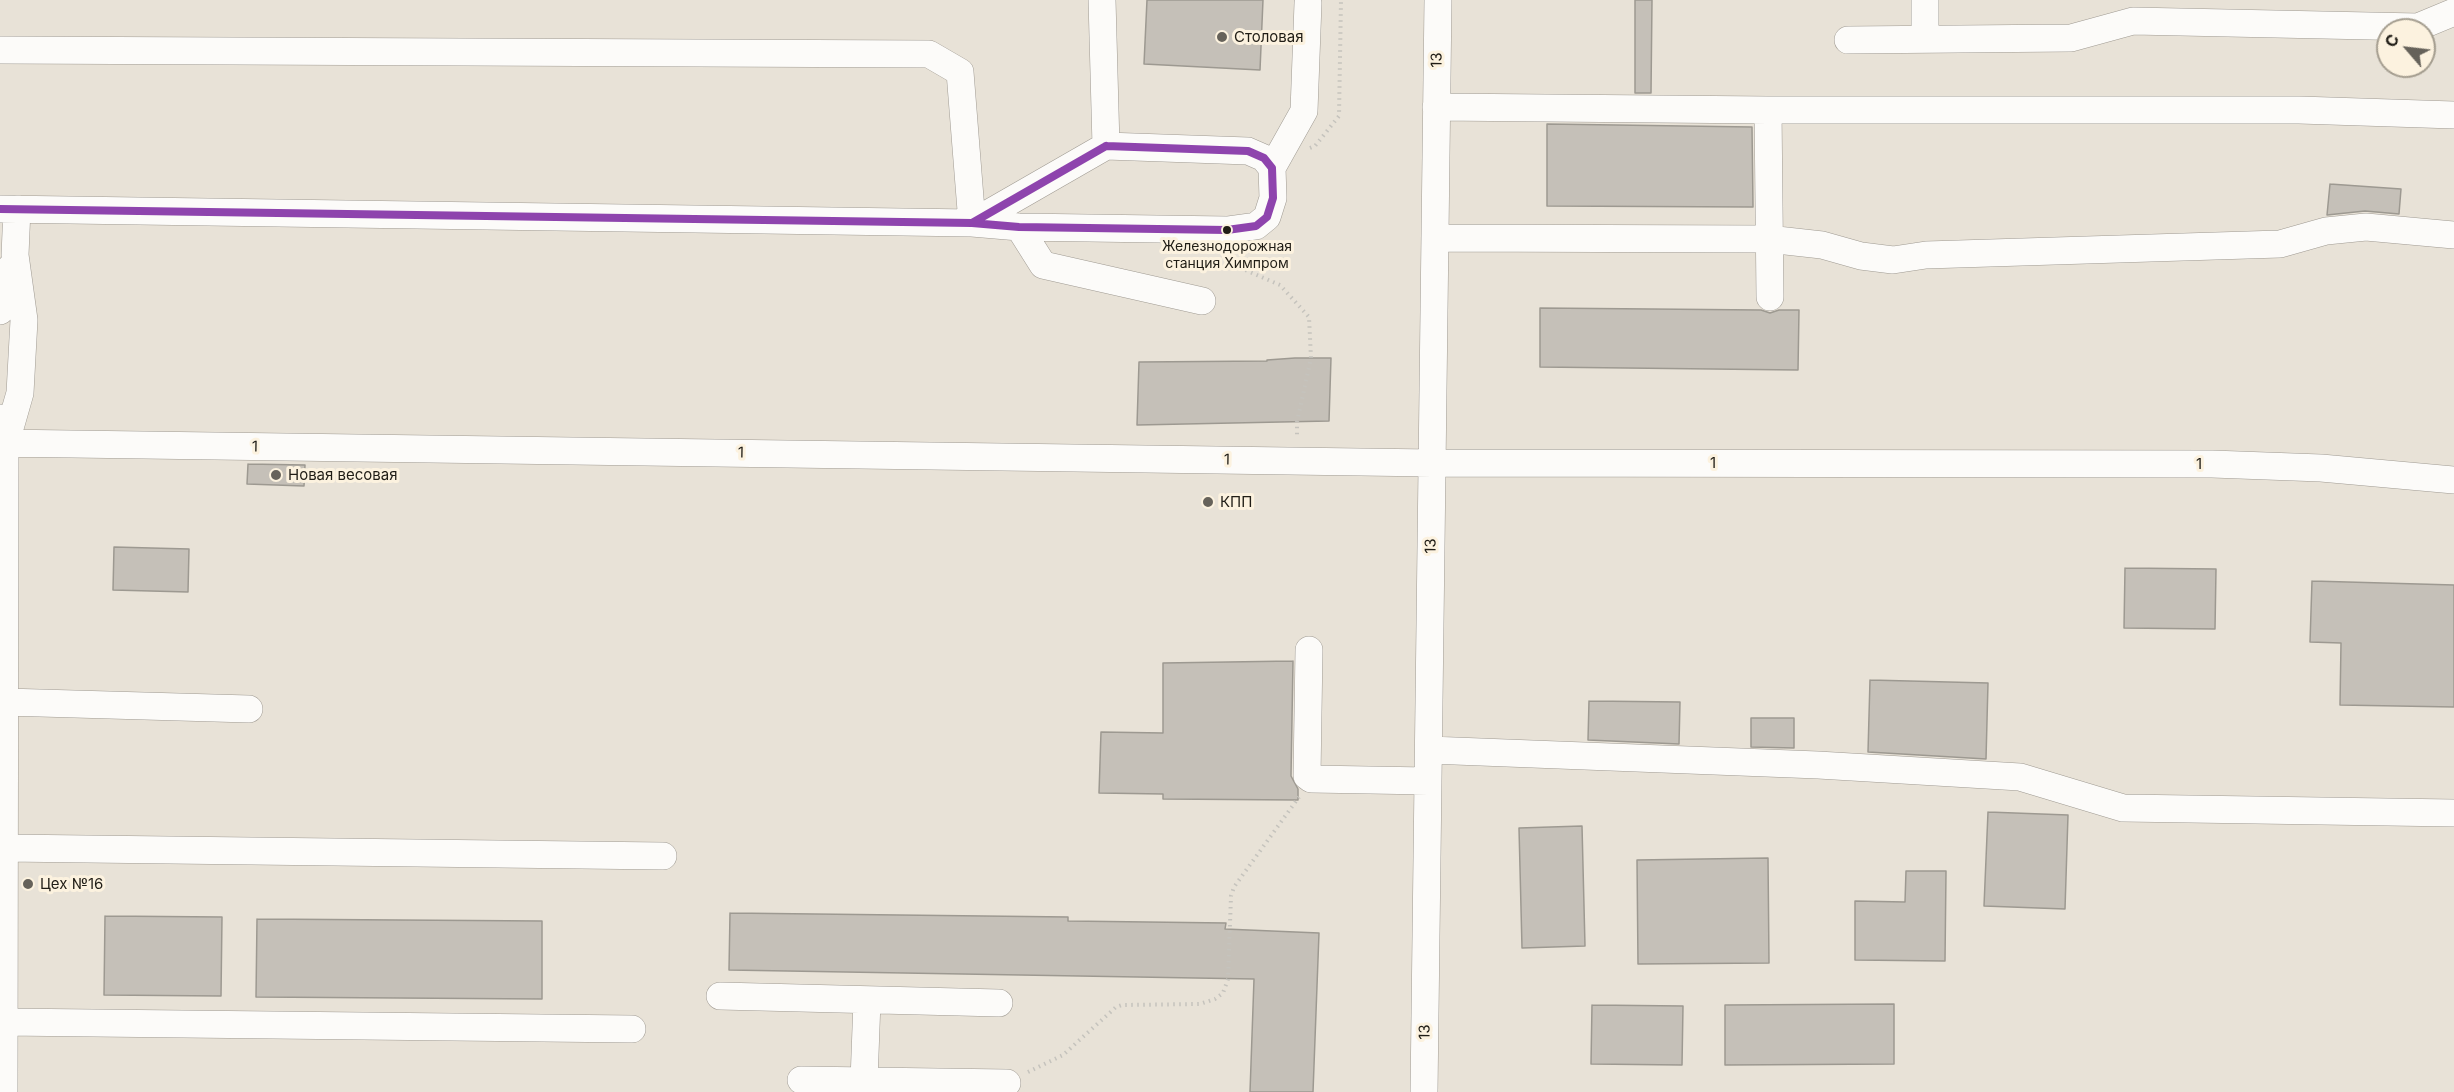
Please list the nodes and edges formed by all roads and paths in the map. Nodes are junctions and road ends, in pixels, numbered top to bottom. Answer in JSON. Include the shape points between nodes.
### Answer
{"nodes":[{"id":1,"x":1102,"y":0,"type":"edge"},
{"id":2,"x":1438,"y":0,"type":"edge"},
{"id":3,"x":1925,"y":0,"type":"edge"},
{"id":4,"x":1308,"y":3,"type":"dead end"},
{"id":5,"x":2454,"y":12,"type":"edge"},
{"id":6,"x":1924,"y":39,"type":"junction"},
{"id":7,"x":1848,"y":40,"type":"dead end"},
{"id":8,"x":0,"y":50,"type":"edge"},
{"id":9,"x":1436,"y":107,"type":"junction"},
{"id":10,"x":1768,"y":110,"type":"junction"},
{"id":11,"x":2454,"y":115,"type":"edge"},
{"id":12,"x":1106,"y":146,"type":"junction"},
{"id":13,"x":1272,"y":168,"type":"junction"},
{"id":14,"x":8,"y":209,"type":"edge"},
{"id":15,"x":972,"y":223,"type":"junction"},
{"id":16,"x":1019,"y":227,"type":"junction"},
{"id":17,"x":2454,"y":235,"type":"edge"},
{"id":18,"x":1435,"y":238,"type":"junction"},
{"id":19,"x":1768,"y":239,"type":"junction"},
{"id":20,"x":7,"y":254,"type":"edge"},
{"id":21,"x":1229,"y":263,"type":"dead end"},
{"id":22,"x":1770,"y":297,"type":"dead end"},
{"id":23,"x":1202,"y":302,"type":"dead end"},
{"id":24,"x":0,"y":311,"type":"edge"},
{"id":25,"x":0,"y":417,"type":"edge"},
{"id":26,"x":1297,"y":422,"type":"dead end"},
{"id":27,"x":3,"y":443,"type":"edge"},
{"id":28,"x":1432,"y":463,"type":"junction"},
{"id":29,"x":2454,"y":480,"type":"edge"},
{"id":30,"x":1309,"y":650,"type":"dead end"},
{"id":31,"x":5,"y":702,"type":"junction"},
{"id":32,"x":249,"y":709,"type":"dead end"},
{"id":33,"x":1429,"y":750,"type":"junction"},
{"id":34,"x":1311,"y":779,"type":"junction"},
{"id":35,"x":1428,"y":782,"type":"junction"},
{"id":36,"x":2454,"y":813,"type":"edge"},
{"id":37,"x":5,"y":848,"type":"junction"},
{"id":38,"x":663,"y":856,"type":"dead end"},
{"id":39,"x":720,"y":996,"type":"dead end"},
{"id":40,"x":867,"y":1001,"type":"junction"},
{"id":41,"x":999,"y":1003,"type":"dead end"},
{"id":42,"x":4,"y":1022,"type":"junction"},
{"id":43,"x":632,"y":1029,"type":"dead end"},
{"id":44,"x":801,"y":1080,"type":"dead end"},
{"id":45,"x":864,"y":1081,"type":"junction"},
{"id":46,"x":1007,"y":1083,"type":"joint"},
{"id":47,"x":967,"y":1087,"type":"edge"},
{"id":48,"x":4,"y":1092,"type":"edge"},
{"id":49,"x":1424,"y":1092,"type":"edge"}],
"edges":[{"from":1,"to":12,"type":"street"},
{"from":2,"to":9,"type":"street","name":"13"},
{"from":3,"to":6,"type":"street"},
{"from":4,"to":13,"type":"street","via":[[1304,111]]},
{"from":5,"to":6,"type":"street","via":[[2418,27],[2133,21],[2071,38]]},
{"from":6,"to":7,"type":"street"},
{"from":8,"to":15,"type":"street","via":[[929,54],[960,72]]},
{"from":9,"to":10,"type":"street"},
{"from":9,"to":18,"type":"street","name":"13"},
{"from":10,"to":11,"type":"street","via":[[2299,110]]},
{"from":10,"to":19,"type":"street"},
{"from":12,"to":13,"type":"street","via":[[1248,151],[1264,158]]},
{"from":12,"to":15,"type":"street"},
{"from":13,"to":16,"type":"street","via":[[1273,198],[1267,217],[1256,226],[1227,231]]},
{"from":14,"to":15,"type":"street"},
{"from":14,"to":20,"type":"street"},
{"from":15,"to":16,"type":"street"},
{"from":16,"to":23,"type":"street","via":[[1043,265]]},
{"from":17,"to":19,"type":"street","via":[[2366,227],[2326,231],[2280,244],[1926,255],[1893,260],[1822,245]]},
{"from":18,"to":19,"type":"street"},
{"from":18,"to":28,"type":"street","name":"13"},
{"from":19,"to":22,"type":"street"},
{"from":20,"to":24,"type":"street"},
{"from":20,"to":27,"type":"street","via":[[24,320],[20,393]]},
{"from":21,"to":26,"type":"path","via":[[1280,285],[1309,317],[1311,358]]},
{"from":25,"to":27,"type":"street"},
{"from":27,"to":28,"type":"street","name":"1"},
{"from":27,"to":31,"type":"street"},
{"from":28,"to":29,"type":"street","name":"1","via":[[2212,464],[2321,468]]},
{"from":28,"to":33,"type":"street","name":"13"},
{"from":30,"to":34,"type":"street","via":[[1307,776]]},
{"from":31,"to":32,"type":"street"},
{"from":31,"to":37,"type":"street"},
{"from":33,"to":35,"type":"street","name":"13"},
{"from":33,"to":36,"type":"street","via":[[2020,777],[2123,807]]},
{"from":34,"to":35,"type":"street"},
{"from":34,"to":46,"type":"path","via":[[1234,887],[1228,979],[1223,993],[1200,1004],[1116,1006],[1063,1055]]},
{"from":35,"to":49,"type":"street","name":"13"},
{"from":37,"to":38,"type":"street"},
{"from":37,"to":42,"type":"street"},
{"from":39,"to":40,"type":"street"},
{"from":40,"to":41,"type":"street"},
{"from":40,"to":45,"type":"street"},
{"from":42,"to":43,"type":"street"},
{"from":42,"to":48,"type":"street"},
{"from":44,"to":45,"type":"street"},
{"from":45,"to":47,"type":"street"},
{"from":46,"to":47,"type":"street"}]}
